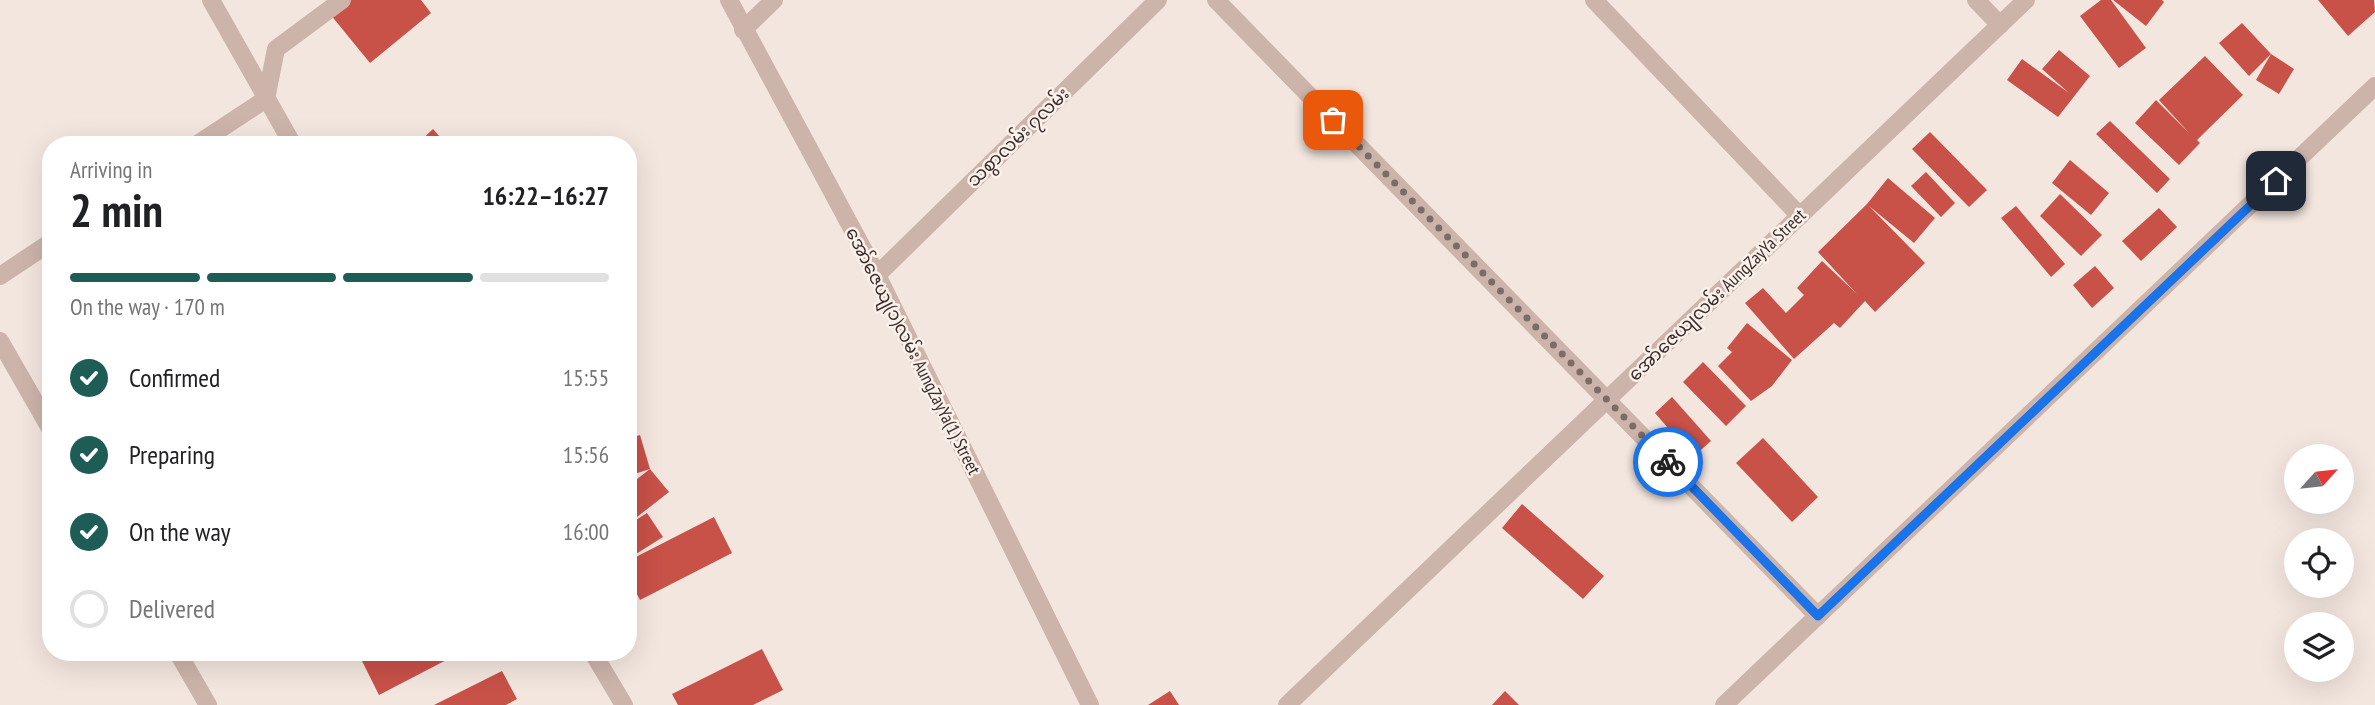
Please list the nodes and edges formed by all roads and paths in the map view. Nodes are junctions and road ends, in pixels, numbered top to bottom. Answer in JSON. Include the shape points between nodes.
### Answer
{"nodes":[{"id":1,"x":211,"y":0,"type":"edge"},
{"id":2,"x":342,"y":0,"type":"edge"},
{"id":3,"x":729,"y":0,"type":"edge"},
{"id":4,"x":774,"y":0,"type":"edge"},
{"id":5,"x":1158,"y":0,"type":"edge"},
{"id":6,"x":1216,"y":0,"type":"edge"},
{"id":7,"x":1594,"y":0,"type":"edge"},
{"id":8,"x":1976,"y":0,"type":"edge"},
{"id":9,"x":2026,"y":0,"type":"edge"},
{"id":10,"x":2000,"y":25,"type":"junction"},
{"id":11,"x":743,"y":30,"type":"junction"},
{"id":12,"x":2375,"y":86,"type":"edge"},
{"id":13,"x":266,"y":99,"type":"junction"},
{"id":14,"x":210,"y":136,"type":"edge"},
{"id":15,"x":288,"y":136,"type":"edge"},
{"id":16,"x":1800,"y":216,"type":"junction"},
{"id":17,"x":42,"y":248,"type":"edge"},
{"id":18,"x":877,"y":275,"type":"junction"},
{"id":19,"x":0,"y":276,"type":"edge"},
{"id":20,"x":0,"y":341,"type":"edge"},
{"id":21,"x":1607,"y":400,"type":"junction"},
{"id":22,"x":42,"y":413,"type":"edge"},
{"id":23,"x":1818,"y":616,"type":"junction"},
{"id":24,"x":183,"y":661,"type":"edge"},
{"id":25,"x":598,"y":661,"type":"edge"},
{"id":26,"x":208,"y":705,"type":"edge"},
{"id":27,"x":624,"y":705,"type":"edge"},
{"id":28,"x":1090,"y":705,"type":"edge"},
{"id":29,"x":1287,"y":705,"type":"edge"},
{"id":30,"x":1724,"y":705,"type":"edge"}],
"edges":[{"from":1,"to":13,"type":"street"},
{"from":2,"to":13,"type":"street","via":[[276,49]]},
{"from":3,"to":11,"type":"street","name":"အော်ဇေယျ(၁)လမ်း AungZayYa(1) Street"},
{"from":4,"to":11,"type":"street"},
{"from":5,"to":18,"type":"street","name":"သစွာလမ်း ၇လမ်း"},
{"from":6,"to":21,"type":"street"},
{"from":7,"to":16,"type":"street"},
{"from":8,"to":10,"type":"street"},
{"from":9,"to":10,"type":"street","name":"အော်ဇေယျလမ်း AungZayYa Street"},
{"from":10,"to":16,"type":"street","name":"အော်ဇေယျလမ်း AungZayYa Street"},
{"from":11,"to":18,"type":"street","name":"အော်ဇေယျ(၁)လမ်း AungZayYa(1) Street"},
{"from":12,"to":23,"type":"street"},
{"from":13,"to":14,"type":"street"},
{"from":13,"to":15,"type":"street"},
{"from":16,"to":21,"type":"street","name":"အော်ဇေယျလမ်း AungZayYa Street"},
{"from":17,"to":19,"type":"street"},
{"from":18,"to":28,"type":"street","name":"အော်ဇေယျ(၁)လမ်း AungZayYa(1) Street"},
{"from":20,"to":22,"type":"street"},
{"from":21,"to":23,"type":"street"},
{"from":21,"to":29,"type":"street","name":"အော်ဇေယျလမ်း AungZayYa Street"},
{"from":23,"to":30,"type":"street"},
{"from":24,"to":26,"type":"street"},
{"from":25,"to":27,"type":"street"}]}
